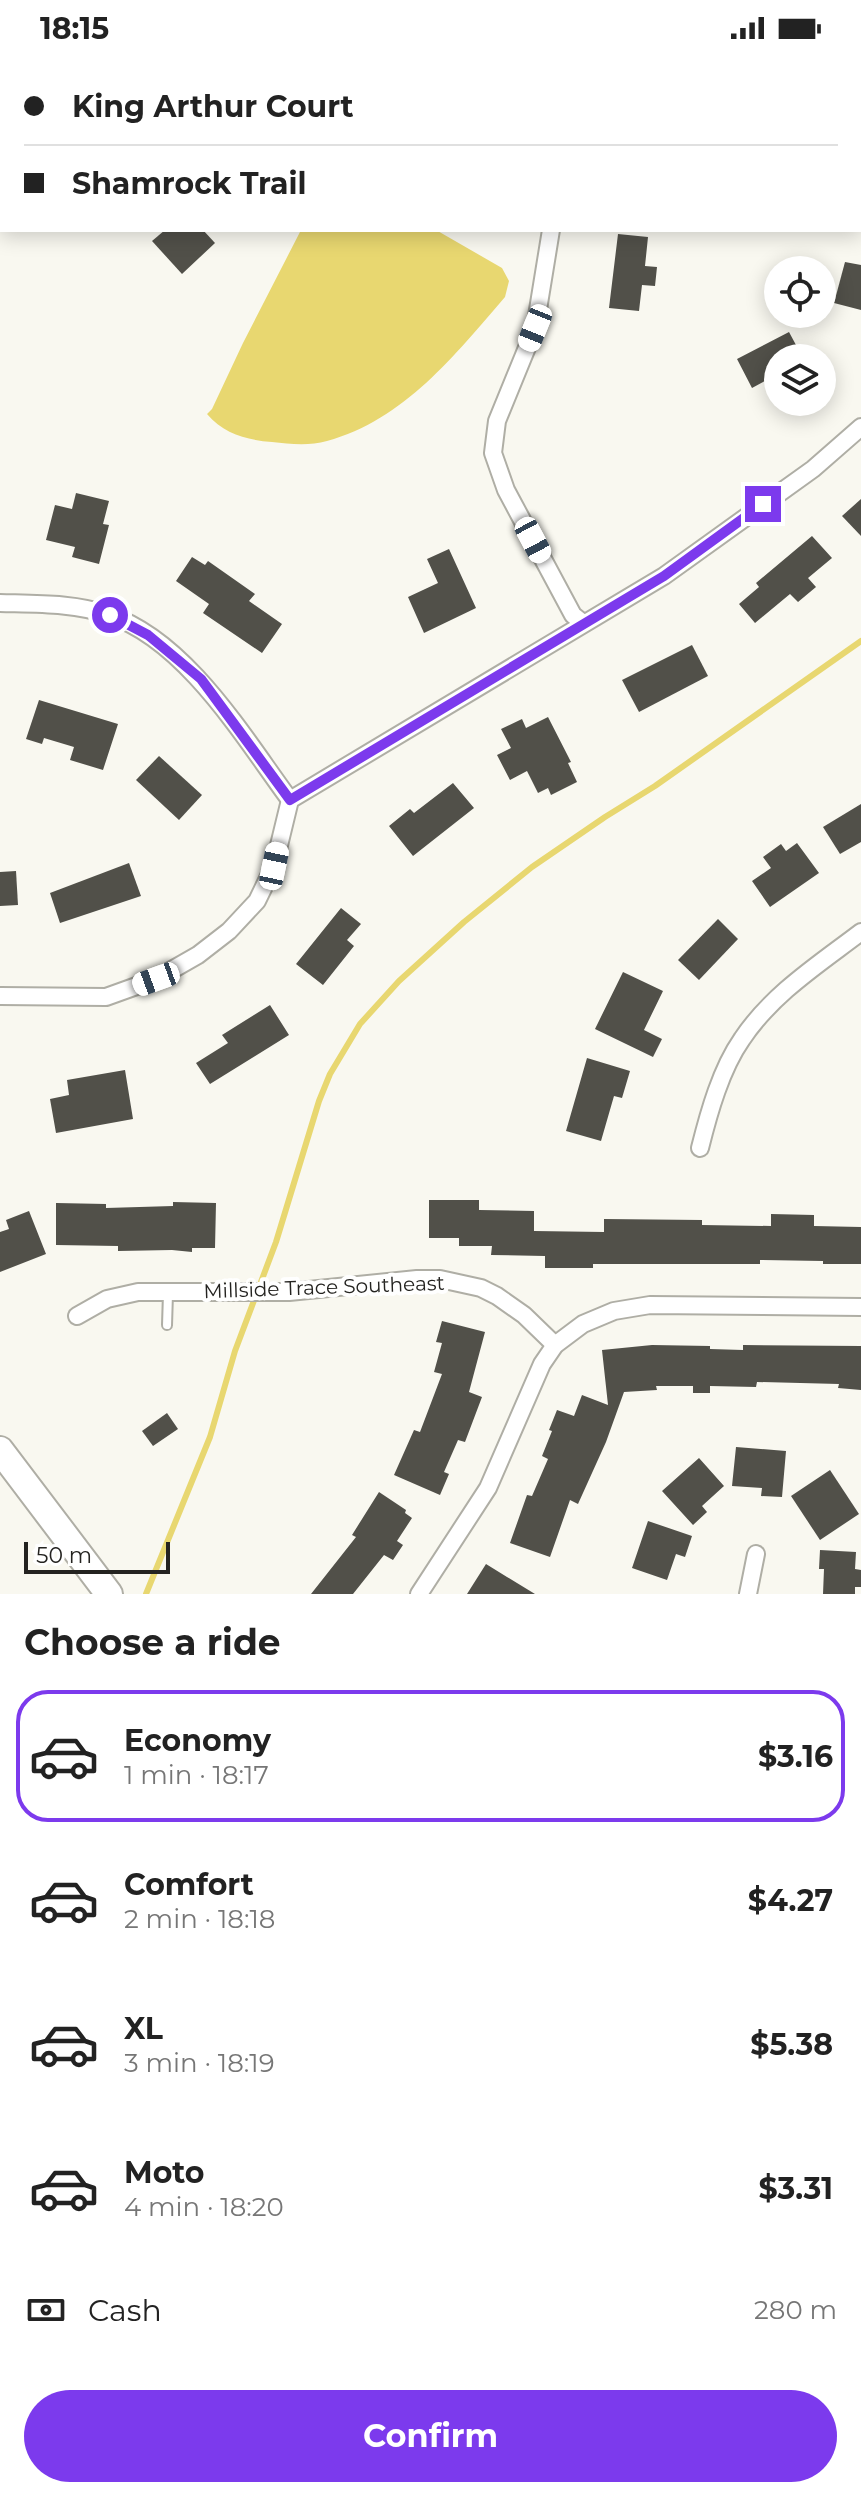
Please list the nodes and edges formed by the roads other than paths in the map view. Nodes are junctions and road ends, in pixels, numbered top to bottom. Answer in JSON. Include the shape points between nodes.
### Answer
{"nodes":[{"id":1,"x":551,"y":232,"type":"edge"},
{"id":2,"x":861,"y":427,"type":"edge"},
{"id":3,"x":0,"y":603,"type":"edge"},
{"id":4,"x":583,"y":623,"type":"junction"},
{"id":5,"x":290,"y":800,"type":"junction"},
{"id":6,"x":861,"y":932,"type":"edge"},
{"id":7,"x":0,"y":996,"type":"edge"},
{"id":8,"x":700,"y":1148,"type":"dead end"},
{"id":9,"x":168,"y":1293,"type":"junction"},
{"id":10,"x":861,"y":1307,"type":"edge"},
{"id":11,"x":77,"y":1316,"type":"dead end"},
{"id":12,"x":167,"y":1325,"type":"dead end"},
{"id":13,"x":555,"y":1345,"type":"junction"},
{"id":14,"x":0,"y":1450,"type":"edge"},
{"id":15,"x":756,"y":1554,"type":"dead end"},
{"id":16,"x":109,"y":1594,"type":"edge"},
{"id":17,"x":419,"y":1594,"type":"edge"},
{"id":18,"x":748,"y":1594,"type":"edge"}],
"edges":[{"from":1,"to":4,"type":"street","via":[[535,328],[497,421],[493,453],[506,490],[573,615]]},
{"from":2,"to":4,"type":"street","via":[[813,469],[664,576]]},
{"from":3,"to":5,"type":"street","via":[[64,605],[110,615],[148,635],[201,679]]},
{"from":4,"to":5,"type":"street"},
{"from":5,"to":7,"type":"street","via":[[274,866],[257,901],[198,955],[156,979],[106,997]]},
{"from":6,"to":8,"type":"street","via":[[776,998],[741,1040],[712,1101]]},
{"from":9,"to":11,"type":"street","name":"Millside Trace Southeast","via":[[121,1294]]},
{"from":9,"to":12,"type":"lane"},
{"from":9,"to":13,"type":"street","name":"Millside Trace Southeast","via":[[289,1292],[440,1279],[497,1296]]},
{"from":10,"to":13,"type":"street","via":[[631,1307],[597,1317]]},
{"from":13,"to":17,"type":"street","via":[[488,1488]]},
{"from":14,"to":16,"type":"main road"},
{"from":15,"to":18,"type":"street"}]}
